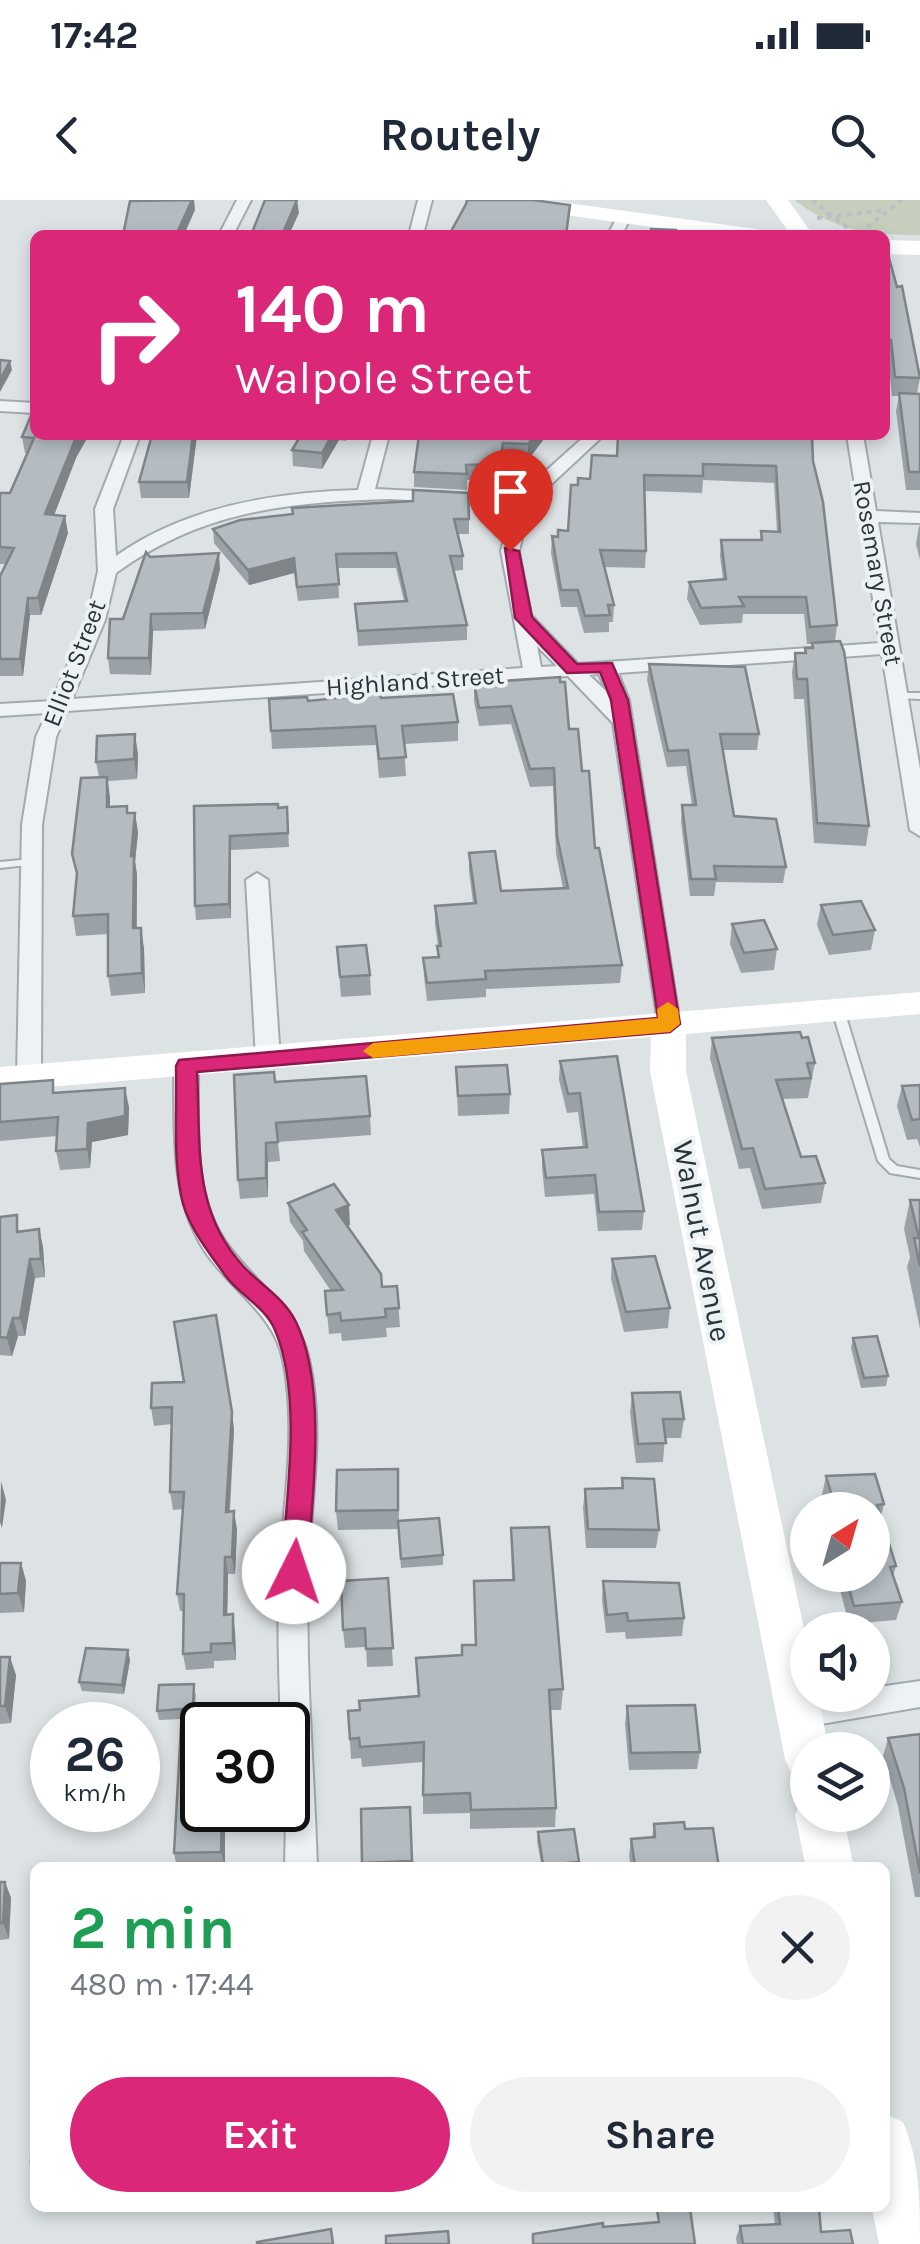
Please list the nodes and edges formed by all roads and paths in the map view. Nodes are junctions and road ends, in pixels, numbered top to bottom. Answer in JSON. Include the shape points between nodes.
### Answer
{"nodes":[{"id":1,"x":244,"y":200,"type":"edge"},
{"id":2,"x":425,"y":200,"type":"edge"},
{"id":3,"x":500,"y":200,"type":"edge"},
{"id":4,"x":756,"y":200,"type":"edge"},
{"id":5,"x":777,"y":200,"type":"edge"},
{"id":6,"x":812,"y":200,"type":"edge"},
{"id":7,"x":902,"y":200,"type":"edge"},
{"id":8,"x":888,"y":210,"type":"junction"},
{"id":9,"x":836,"y":217,"type":"junction"},
{"id":10,"x":619,"y":225,"type":"edge"},
{"id":11,"x":803,"y":225,"type":"edge"},
{"id":12,"x":229,"y":230,"type":"edge"},
{"id":13,"x":417,"y":230,"type":"edge"},
{"id":14,"x":688,"y":230,"type":"edge"},
{"id":15,"x":770,"y":230,"type":"edge"},
{"id":16,"x":851,"y":230,"type":"edge"},
{"id":17,"x":863,"y":230,"type":"edge"},
{"id":18,"x":890,"y":247,"type":"edge"},
{"id":19,"x":920,"y":248,"type":"edge"},
{"id":20,"x":0,"y":406,"type":"edge"},
{"id":21,"x":30,"y":408,"type":"edge"},
{"id":22,"x":130,"y":440,"type":"edge"},
{"id":23,"x":380,"y":440,"type":"edge"},
{"id":24,"x":590,"y":440,"type":"edge"},
{"id":25,"x":856,"y":440,"type":"edge"},
{"id":26,"x":364,"y":494,"type":"junction"},
{"id":27,"x":522,"y":502,"type":"junction"},
{"id":28,"x":868,"y":516,"type":"junction"},
{"id":29,"x":920,"y":518,"type":"edge"},
{"id":30,"x":107,"y":571,"type":"junction"},
{"id":31,"x":524,"y":618,"type":"junction"},
{"id":32,"x":891,"y":648,"type":"junction"},
{"id":33,"x":606,"y":667,"type":"junction"},
{"id":34,"x":573,"y":669,"type":"junction"},
{"id":35,"x":532,"y":672,"type":"junction"},
{"id":36,"x":898,"y":696,"type":"junction"},
{"id":37,"x":920,"y":696,"type":"edge"},
{"id":38,"x":60,"y":704,"type":"junction"},
{"id":39,"x":0,"y":710,"type":"edge"},
{"id":40,"x":620,"y":720,"type":"junction"},
{"id":41,"x":920,"y":830,"type":"edge"},
{"id":42,"x":32,"y":862,"type":"junction"},
{"id":43,"x":0,"y":865,"type":"edge"},
{"id":44,"x":257,"y":880,"type":"dead end"},
{"id":45,"x":920,"y":1003,"type":"edge"},
{"id":46,"x":838,"y":1010,"type":"junction"},
{"id":47,"x":670,"y":1024,"type":"junction"},
{"id":48,"x":268,"y":1059,"type":"junction"},
{"id":49,"x":186,"y":1066,"type":"junction"},
{"id":50,"x":14,"y":1078,"type":"edge"},
{"id":51,"x":920,"y":1174,"type":"edge"},
{"id":52,"x":920,"y":1694,"type":"edge"},
{"id":53,"x":798,"y":1714,"type":"junction"},
{"id":54,"x":802,"y":1732,"type":"edge"},
{"id":55,"x":823,"y":1832,"type":"edge"},
{"id":56,"x":301,"y":1862,"type":"edge"},
{"id":57,"x":829,"y":1862,"type":"edge"},
{"id":58,"x":890,"y":2165,"type":"edge"},
{"id":59,"x":906,"y":2244,"type":"edge"}],
"edges":[{"from":1,"to":12,"type":"street"},
{"from":2,"to":13,"type":"street"},
{"from":3,"to":10,"type":"main road"},
{"from":4,"to":15,"type":"main road"},
{"from":5,"to":11,"type":"main road"},
{"from":6,"to":9,"type":"path"},
{"from":7,"to":8,"type":"path"},
{"from":8,"to":9,"type":"path"},
{"from":8,"to":17,"type":"path"},
{"from":9,"to":11,"type":"path"},
{"from":9,"to":16,"type":"path"},
{"from":10,"to":14,"type":"main road"},
{"from":18,"to":19,"type":"main road"},
{"from":20,"to":21,"type":"street"},
{"from":22,"to":30,"type":"street","name":"Elliot Street","via":[[104,509]]},
{"from":23,"to":26,"type":"street"},
{"from":24,"to":27,"type":"street"},
{"from":25,"to":28,"type":"street","name":"Rosemary Street"},
{"from":26,"to":27,"type":"street"},
{"from":26,"to":30,"type":"street","via":[[256,508],[175,529]]},
{"from":27,"to":31,"type":"street","via":[[510,551]]},
{"from":28,"to":29,"type":"street"},
{"from":28,"to":32,"type":"street","name":"Rosemary Street"},
{"from":30,"to":38,"type":"street","name":"Elliot Street","via":[[96,620]]},
{"from":31,"to":34,"type":"street"},
{"from":31,"to":35,"type":"street"},
{"from":32,"to":33,"type":"street","name":"Highland Street"},
{"from":32,"to":36,"type":"street","name":"Rosemary Street"},
{"from":33,"to":34,"type":"street","name":"Highland Street"},
{"from":33,"to":40,"type":"street","name":"Walnut Avenue","via":[[620,700]]},
{"from":34,"to":35,"type":"street","name":"Highland Street"},
{"from":34,"to":40,"type":"street"},
{"from":35,"to":38,"type":"street","name":"Highland Street"},
{"from":36,"to":37,"type":"lane"},
{"from":36,"to":41,"type":"street","name":"Rosemary Street"},
{"from":38,"to":39,"type":"street","name":"Highland Street"},
{"from":38,"to":42,"type":"street","name":"Elliot Street","via":[[46,737]]},
{"from":40,"to":47,"type":"street","name":"Walnut Avenue"},
{"from":42,"to":43,"type":"lane"},
{"from":42,"to":50,"type":"street","name":"Elliot Street"},
{"from":44,"to":48,"type":"street"},
{"from":45,"to":46,"type":"main road"},
{"from":46,"to":47,"type":"main road"},
{"from":46,"to":51,"type":"lane","via":[[884,1161],[894,1170]]},
{"from":47,"to":48,"type":"main road"},
{"from":47,"to":53,"type":"main road","name":"Walnut Avenue","via":[[668,1071]]},
{"from":48,"to":49,"type":"main road"},
{"from":49,"to":50,"type":"main road"},
{"from":49,"to":56,"type":"street","via":[[192,1195],[201,1221],[236,1273],[286,1325],[296,1359],[304,1440],[294,1572]]},
{"from":52,"to":53,"type":"street"},
{"from":53,"to":54,"type":"main road","name":"Walnut Avenue"},
{"from":55,"to":57,"type":"main road"},
{"from":58,"to":59,"type":"main road"}]}
